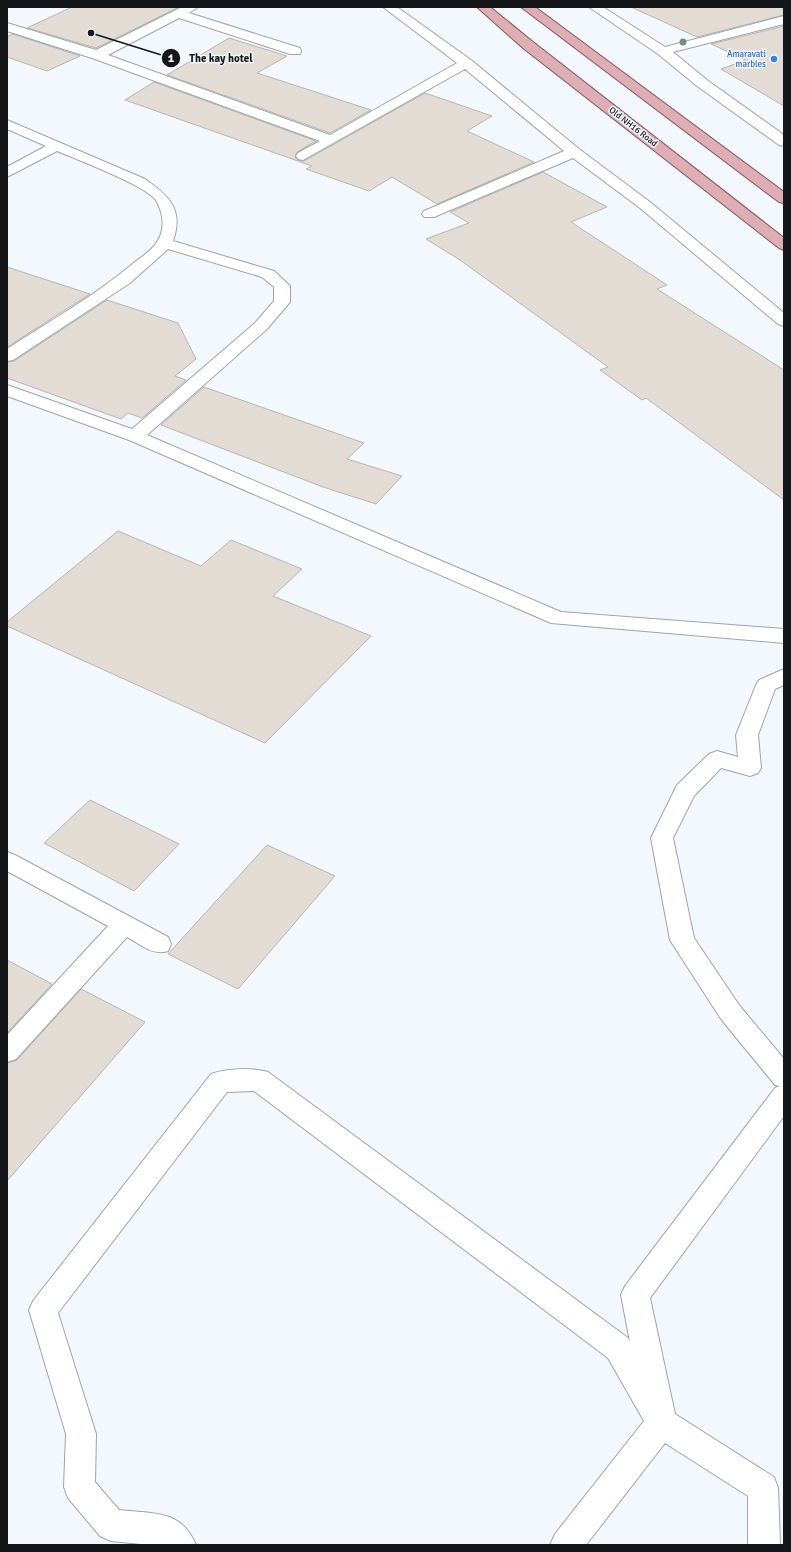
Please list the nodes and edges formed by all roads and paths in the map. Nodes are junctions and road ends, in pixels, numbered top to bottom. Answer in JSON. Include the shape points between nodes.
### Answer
{"nodes":[{"id":1,"x":193,"y":7,"type":"edge"},
{"id":2,"x":389,"y":7,"type":"edge"},
{"id":3,"x":483,"y":7,"type":"edge"},
{"id":4,"x":527,"y":7,"type":"edge"},
{"id":5,"x":595,"y":7,"type":"edge"},
{"id":6,"x":178,"y":14,"type":"junction"},
{"id":7,"x":784,"y":20,"type":"edge"},
{"id":8,"x":7,"y":27,"type":"edge"},
{"id":9,"x":295,"y":51,"type":"dead end"},
{"id":10,"x":663,"y":51,"type":"junction"},
{"id":11,"x":97,"y":55,"type":"junction"},
{"id":12,"x":466,"y":63,"type":"junction"},
{"id":13,"x":7,"y":124,"type":"edge"},
{"id":14,"x":331,"y":140,"type":"junction"},
{"id":15,"x":784,"y":142,"type":"edge"},
{"id":16,"x":56,"y":146,"type":"junction"},
{"id":17,"x":574,"y":152,"type":"junction"},
{"id":18,"x":303,"y":156,"type":"dead end"},
{"id":19,"x":7,"y":173,"type":"edge"},
{"id":20,"x":784,"y":199,"type":"edge"},
{"id":21,"x":429,"y":214,"type":"dead end"},
{"id":22,"x":165,"y":243,"type":"junction"},
{"id":23,"x":784,"y":245,"type":"edge"},
{"id":24,"x":784,"y":321,"type":"edge"},
{"id":25,"x":7,"y":356,"type":"edge"},
{"id":26,"x":7,"y":390,"type":"edge"},
{"id":27,"x":134,"y":436,"type":"junction"},
{"id":28,"x":784,"y":636,"type":"edge"},
{"id":29,"x":784,"y":676,"type":"edge"},
{"id":30,"x":7,"y":861,"type":"edge"},
{"id":31,"x":124,"y":924,"type":"junction"},
{"id":32,"x":159,"y":944,"type":"dead end"},
{"id":33,"x":7,"y":1052,"type":"edge"},
{"id":34,"x":784,"y":1077,"type":"edge"},
{"id":35,"x":784,"y":1096,"type":"edge"},
{"id":36,"x":662,"y":1423,"type":"junction"},
{"id":37,"x":180,"y":1545,"type":"edge"},
{"id":38,"x":566,"y":1545,"type":"edge"},
{"id":39,"x":764,"y":1545,"type":"edge"}],
"edges":[{"from":1,"to":6,"type":"street"},
{"from":2,"to":12,"type":"street"},
{"from":3,"to":23,"type":"main road","name":"Old NH16 Road"},
{"from":4,"to":20,"type":"main road"},
{"from":5,"to":10,"type":"street"},
{"from":6,"to":9,"type":"street"},
{"from":6,"to":11,"type":"street"},
{"from":7,"to":10,"type":"street"},
{"from":8,"to":11,"type":"street"},
{"from":10,"to":15,"type":"street","via":[[702,83]]},
{"from":11,"to":14,"type":"street"},
{"from":12,"to":14,"type":"street"},
{"from":12,"to":17,"type":"street"},
{"from":13,"to":16,"type":"street"},
{"from":14,"to":18,"type":"street"},
{"from":16,"to":19,"type":"street"},
{"from":16,"to":22,"type":"street","via":[[140,182],[160,196],[170,214],[170,228]]},
{"from":17,"to":21,"type":"street"},
{"from":17,"to":24,"type":"street","via":[[645,205]]},
{"from":22,"to":25,"type":"street","via":[[124,280]]},
{"from":22,"to":27,"type":"street","via":[[268,274],[282,286],[282,302],[261,326]]},
{"from":26,"to":27,"type":"street"},
{"from":27,"to":28,"type":"street","via":[[558,618]]},
{"from":29,"to":34,"type":"street","via":[[766,685],[747,735],[750,768],[717,759],[685,791],[662,838],[682,940],[730,1012]]},
{"from":30,"to":31,"type":"street"},
{"from":31,"to":32,"type":"street"},
{"from":31,"to":33,"type":"street"},
{"from":35,"to":36,"type":"street","via":[[635,1295]]},
{"from":36,"to":37,"type":"street","via":[[618,1348],[259,1080],[220,1082],[43,1310],[81,1434],[79,1487],[111,1525],[167,1531]]},
{"from":36,"to":38,"type":"street"},
{"from":36,"to":39,"type":"street","via":[[763,1488]]}]}
